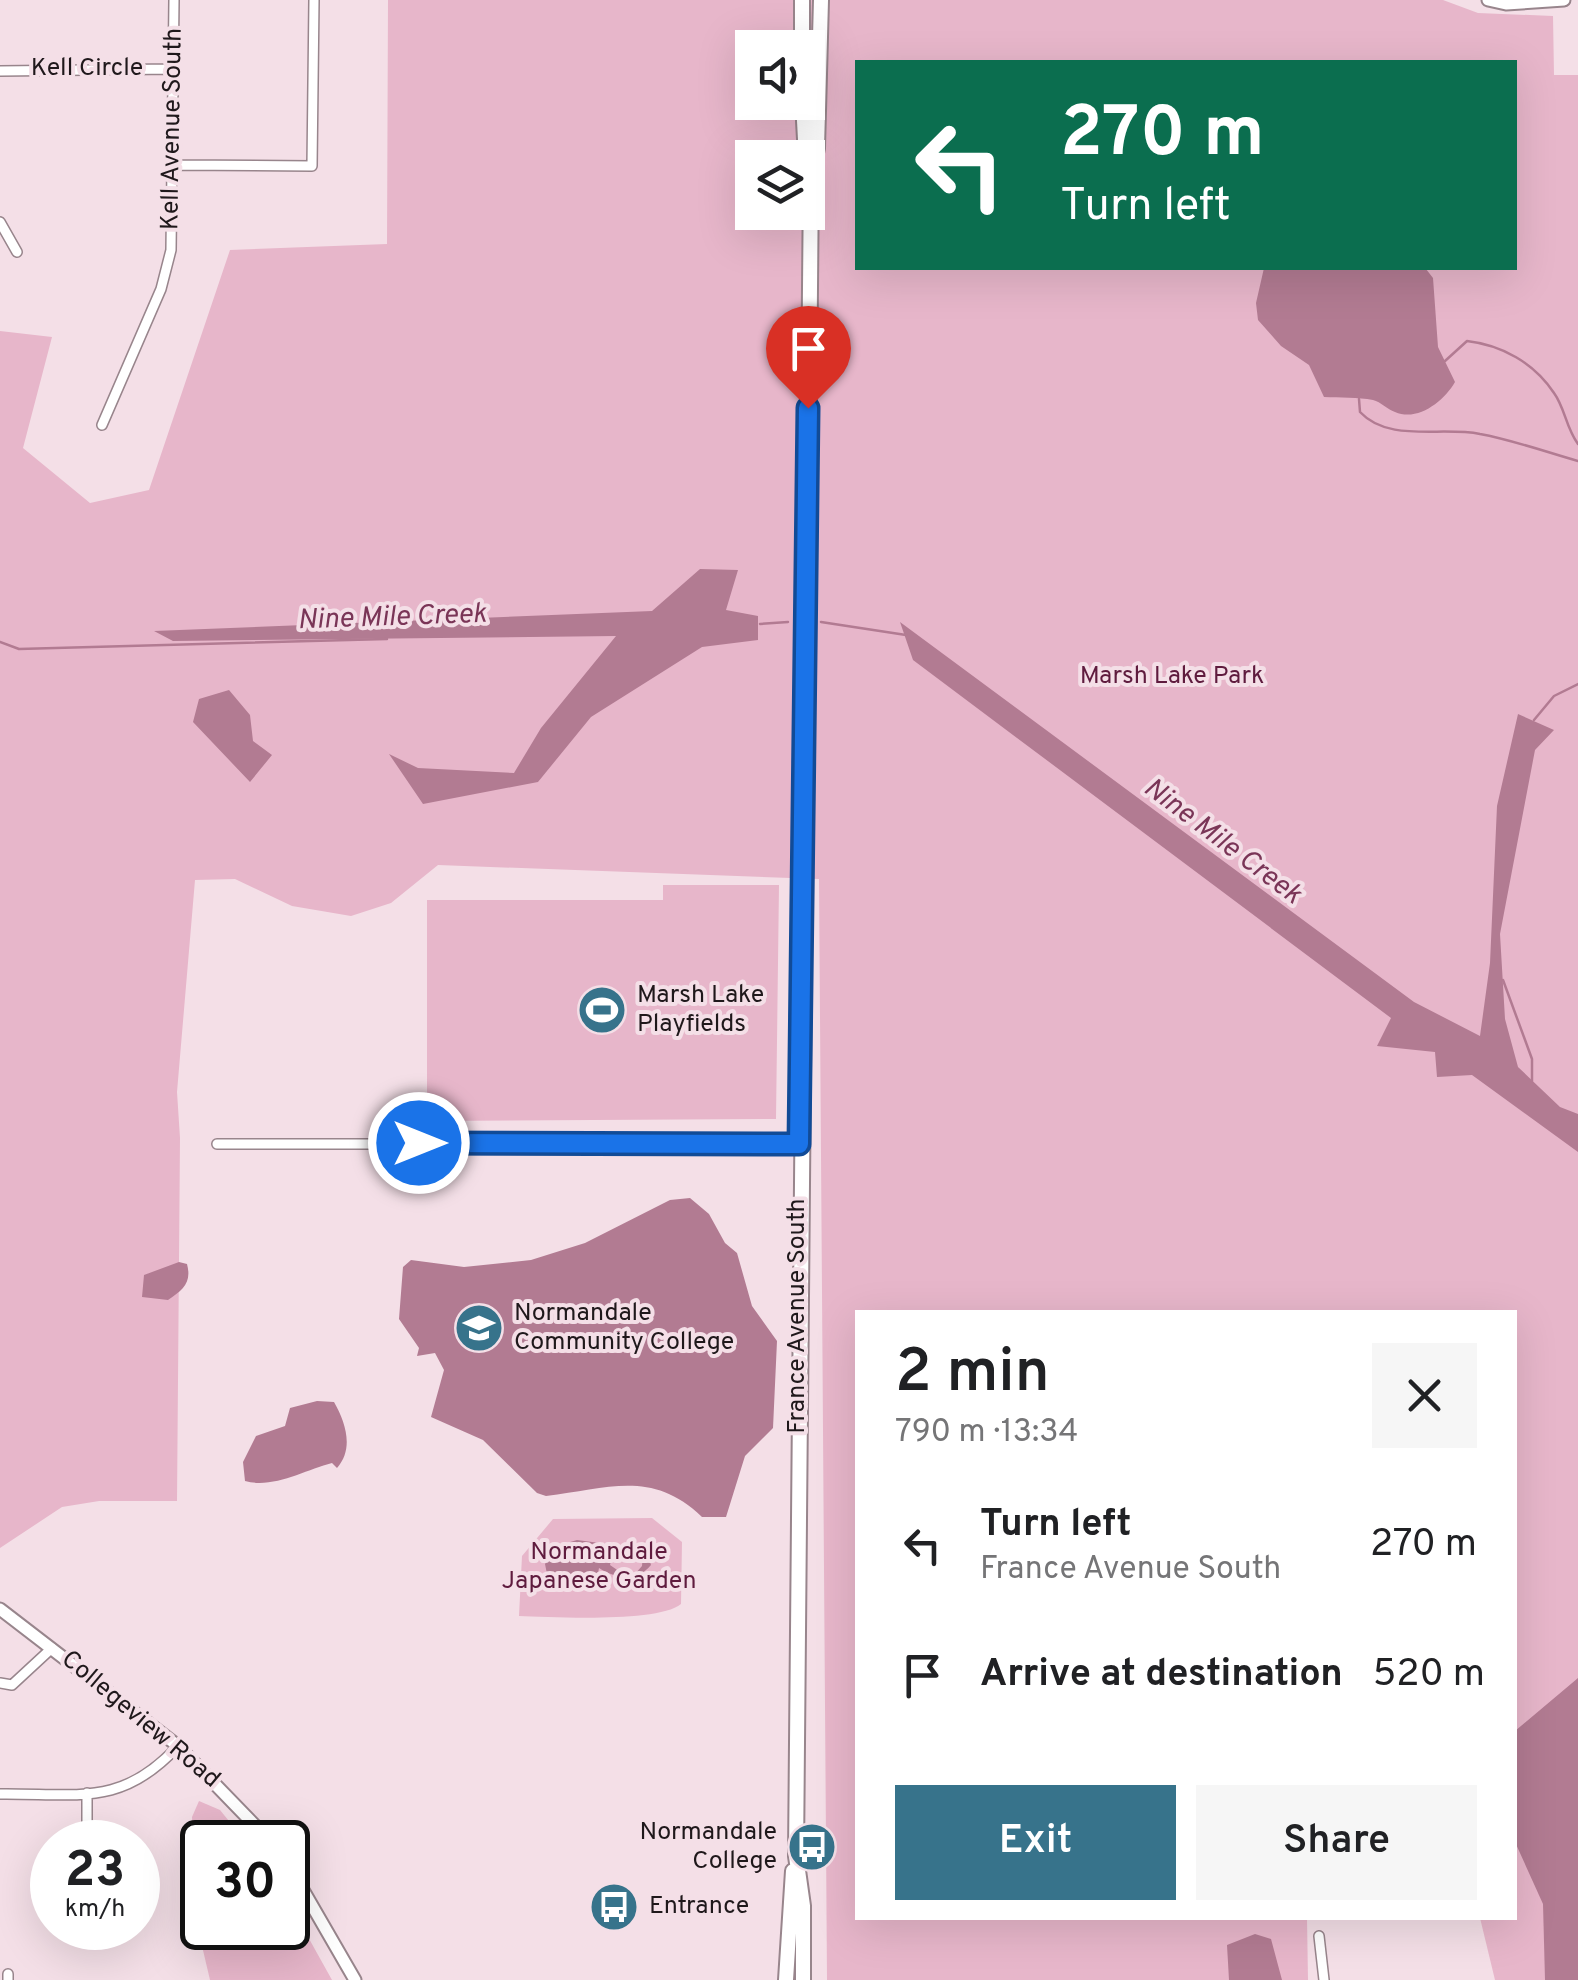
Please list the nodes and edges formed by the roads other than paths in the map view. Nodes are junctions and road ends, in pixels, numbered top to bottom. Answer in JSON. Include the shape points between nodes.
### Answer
{"nodes":[{"id":1,"x":174,"y":0,"type":"edge"},
{"id":2,"x":314,"y":0,"type":"edge"},
{"id":3,"x":802,"y":0,"type":"edge"},
{"id":4,"x":821,"y":0,"type":"edge"},
{"id":5,"x":1488,"y":0,"type":"edge"},
{"id":6,"x":1571,"y":0,"type":"edge"},
{"id":7,"x":802,"y":30,"type":"edge"},
{"id":8,"x":174,"y":69,"type":"junction"},
{"id":9,"x":0,"y":71,"type":"edge"},
{"id":10,"x":817,"y":140,"type":"edge"},
{"id":11,"x":173,"y":165,"type":"junction"},
{"id":12,"x":0,"y":222,"type":"edge"},
{"id":13,"x":807,"y":230,"type":"edge"},
{"id":14,"x":17,"y":252,"type":"dead end"},
{"id":15,"x":102,"y":425,"type":"dead end"},
{"id":16,"x":217,"y":1144,"type":"dead end"},
{"id":17,"x":799,"y":1144,"type":"junction"},
{"id":18,"x":0,"y":1609,"type":"edge"},
{"id":19,"x":52,"y":1648,"type":"junction"},
{"id":20,"x":0,"y":1684,"type":"edge"},
{"id":21,"x":178,"y":1746,"type":"junction"},
{"id":22,"x":87,"y":1793,"type":"junction"},
{"id":23,"x":0,"y":1794,"type":"edge"},
{"id":24,"x":87,"y":1820,"type":"edge"},
{"id":25,"x":251,"y":1820,"type":"edge"},
{"id":26,"x":796,"y":1856,"type":"junction"},
{"id":27,"x":310,"y":1902,"type":"edge"},
{"id":28,"x":1319,"y":1936,"type":"dead end"},
{"id":29,"x":355,"y":1980,"type":"edge"},
{"id":30,"x":786,"y":1980,"type":"edge"},
{"id":31,"x":803,"y":1980,"type":"edge"},
{"id":32,"x":1324,"y":1980,"type":"edge"}],
"edges":[{"from":1,"to":8,"type":"street","name":"Kell Avenue South"},
{"from":2,"to":11,"type":"street","via":[[312,166]]},
{"from":3,"to":7,"type":"main road"},
{"from":4,"to":10,"type":"main road","name":"France Avenue South"},
{"from":5,"to":6,"type":"street"},
{"from":8,"to":9,"type":"street","name":"Kell Circle"},
{"from":8,"to":11,"type":"street","name":"Kell Avenue South"},
{"from":11,"to":15,"type":"street","name":"Kell Avenue South","via":[[166,270]]},
{"from":12,"to":14,"type":"street"},
{"from":13,"to":17,"type":"main road","name":"France Avenue South"},
{"from":16,"to":17,"type":"street"},
{"from":17,"to":26,"type":"main road","name":"France Avenue South"},
{"from":18,"to":19,"type":"street","name":"Collegeview Road"},
{"from":19,"to":20,"type":"street","via":[[12,1684]]},
{"from":19,"to":21,"type":"street","name":"Collegeview Road"},
{"from":21,"to":22,"type":"street","via":[[133,1786]]},
{"from":21,"to":25,"type":"street","name":"Collegeview Road"},
{"from":22,"to":23,"type":"street"},
{"from":22,"to":24,"type":"street"},
{"from":26,"to":30,"type":"main road","name":"France Avenue South"},
{"from":26,"to":31,"type":"main road","name":"France Avenue South"},
{"from":27,"to":29,"type":"street"},
{"from":28,"to":32,"type":"street"}]}
